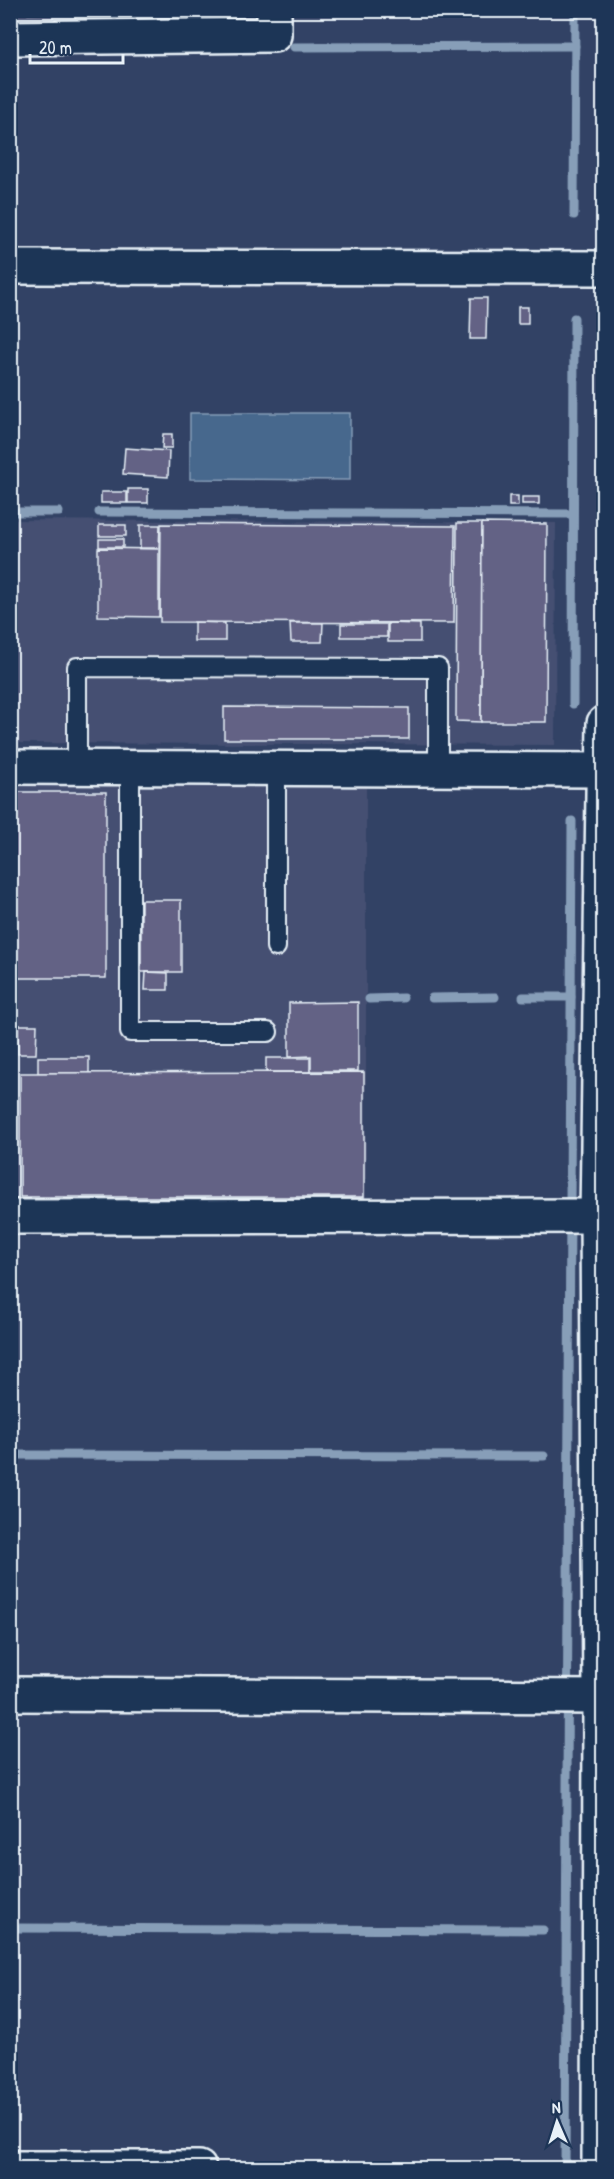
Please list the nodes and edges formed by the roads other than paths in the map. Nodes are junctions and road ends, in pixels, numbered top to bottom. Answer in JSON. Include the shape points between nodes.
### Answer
{"nodes":[{"id":1,"x":274,"y":10,"type":"edge"},
{"id":2,"x":10,"y":38,"type":"edge"},
{"id":3,"x":10,"y":267,"type":"edge"},
{"id":4,"x":603,"y":268,"type":"edge"},
{"id":5,"x":603,"y":723,"type":"edge"},
{"id":6,"x":10,"y":767,"type":"edge"},
{"id":7,"x":77,"y":767,"type":"junction"},
{"id":8,"x":130,"y":768,"type":"junction"},
{"id":9,"x":276,"y":768,"type":"junction"},
{"id":10,"x":438,"y":769,"type":"junction"},
{"id":11,"x":603,"y":770,"type":"edge"},
{"id":12,"x":276,"y":947,"type":"dead end"},
{"id":13,"x":268,"y":1032,"type":"dead end"},
{"id":14,"x":10,"y":1217,"type":"edge"},
{"id":15,"x":586,"y":1217,"type":"edge"},
{"id":16,"x":10,"y":1694,"type":"edge"},
{"id":17,"x":596,"y":1697,"type":"edge"},
{"id":18,"x":10,"y":2168,"type":"edge"},
{"id":19,"x":199,"y":2169,"type":"edge"},
{"id":20,"x":599,"y":2169,"type":"edge"}],
"edges":[{"from":1,"to":2,"type":"street","via":[[274,35]]},
{"from":3,"to":4,"type":"street"},
{"from":5,"to":11,"type":"street"},
{"from":6,"to":7,"type":"street"},
{"from":7,"to":8,"type":"street"},
{"from":7,"to":10,"type":"lane","via":[[77,667],[438,668]]},
{"from":8,"to":9,"type":"street"},
{"from":8,"to":13,"type":"lane","via":[[130,1032]]},
{"from":9,"to":10,"type":"street"},
{"from":9,"to":12,"type":"lane"},
{"from":10,"to":11,"type":"street"},
{"from":11,"to":15,"type":"street"},
{"from":14,"to":15,"type":"street"},
{"from":15,"to":17,"type":"street"},
{"from":16,"to":17,"type":"street"},
{"from":17,"to":20,"type":"street"},
{"from":18,"to":19,"type":"street"}]}
